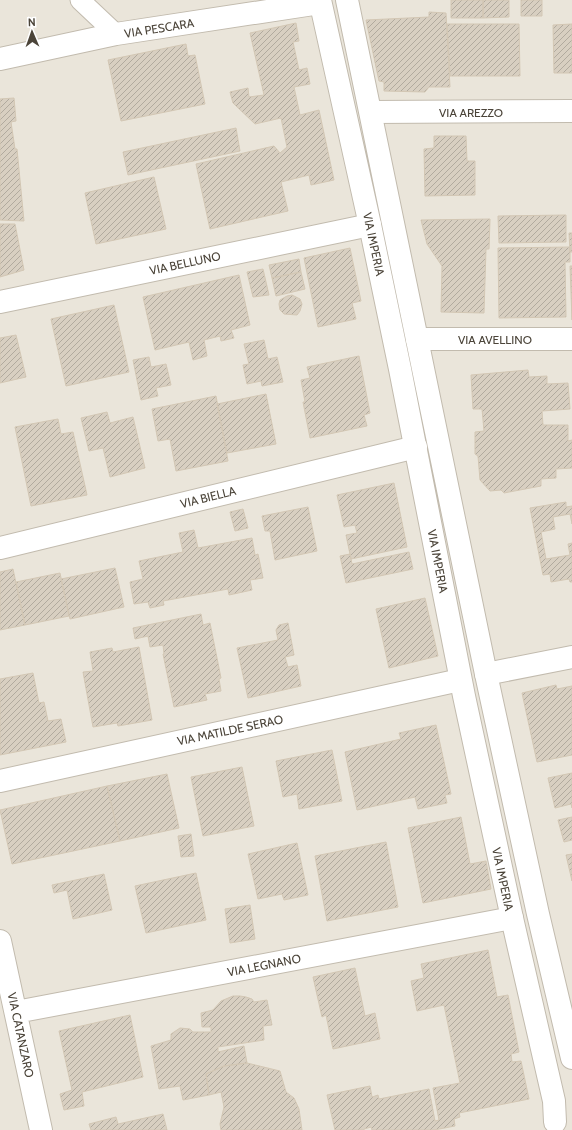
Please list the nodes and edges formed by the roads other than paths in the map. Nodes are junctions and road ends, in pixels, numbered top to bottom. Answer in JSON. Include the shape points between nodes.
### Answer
{"nodes":[{"id":1,"x":80,"y":0,"type":"edge"},
{"id":2,"x":348,"y":0,"type":"edge"},
{"id":3,"x":320,"y":2,"type":"edge"},
{"id":4,"x":116,"y":34,"type":"junction"},
{"id":5,"x":0,"y":60,"type":"edge"},
{"id":6,"x":572,"y":111,"type":"edge"},
{"id":7,"x":370,"y":112,"type":"junction"},
{"id":8,"x":370,"y":224,"type":"junction"},
{"id":9,"x":0,"y":302,"type":"edge"},
{"id":10,"x":417,"y":339,"type":"junction"},
{"id":11,"x":572,"y":339,"type":"edge"},
{"id":12,"x":416,"y":446,"type":"junction"},
{"id":13,"x":0,"y":548,"type":"edge"},
{"id":14,"x":572,"y":657,"type":"edge"},
{"id":15,"x":486,"y":674,"type":"junction"},
{"id":16,"x":460,"y":680,"type":"junction"},
{"id":17,"x":0,"y":781,"type":"edge"},
{"id":18,"x":512,"y":918,"type":"junction"},
{"id":19,"x":0,"y":941,"type":"edge"},
{"id":20,"x":16,"y":1012,"type":"junction"},
{"id":21,"x":572,"y":1058,"type":"edge"},
{"id":22,"x":559,"y":1122,"type":"edge"},
{"id":23,"x":41,"y":1130,"type":"edge"}],
"edges":[{"from":1,"to":4,"type":"lane"},
{"from":2,"to":7,"type":"street","name":"VIA IMPERIA"},
{"from":3,"to":4,"type":"street","name":"VIA PESCARA"},
{"from":3,"to":8,"type":"street","name":"VIA IMPERIA"},
{"from":4,"to":5,"type":"street","name":"VIA PESCARA"},
{"from":6,"to":7,"type":"street","name":"VIA AREZZO"},
{"from":7,"to":10,"type":"street","name":"VIA IMPERIA"},
{"from":8,"to":9,"type":"street","name":"VIA BELLUNO"},
{"from":8,"to":12,"type":"street","name":"VIA IMPERIA"},
{"from":10,"to":11,"type":"street","name":"VIA AVELLINO"},
{"from":10,"to":15,"type":"street","name":"VIA IMPERIA"},
{"from":12,"to":13,"type":"street","name":"VIA BIELLA"},
{"from":12,"to":16,"type":"street","name":"VIA IMPERIA"},
{"from":14,"to":15,"type":"street"},
{"from":15,"to":21,"type":"street","name":"VIA IMPERIA"},
{"from":16,"to":17,"type":"street","name":"VIA MATILDE SERAO"},
{"from":16,"to":18,"type":"street","name":"VIA IMPERIA"},
{"from":18,"to":20,"type":"street","name":"VIA LEGNANO"},
{"from":18,"to":22,"type":"street","name":"VIA IMPERIA"},
{"from":19,"to":20,"type":"street","name":"VIA CATANZARO"},
{"from":20,"to":23,"type":"street","name":"VIA CATANZARO"}]}
